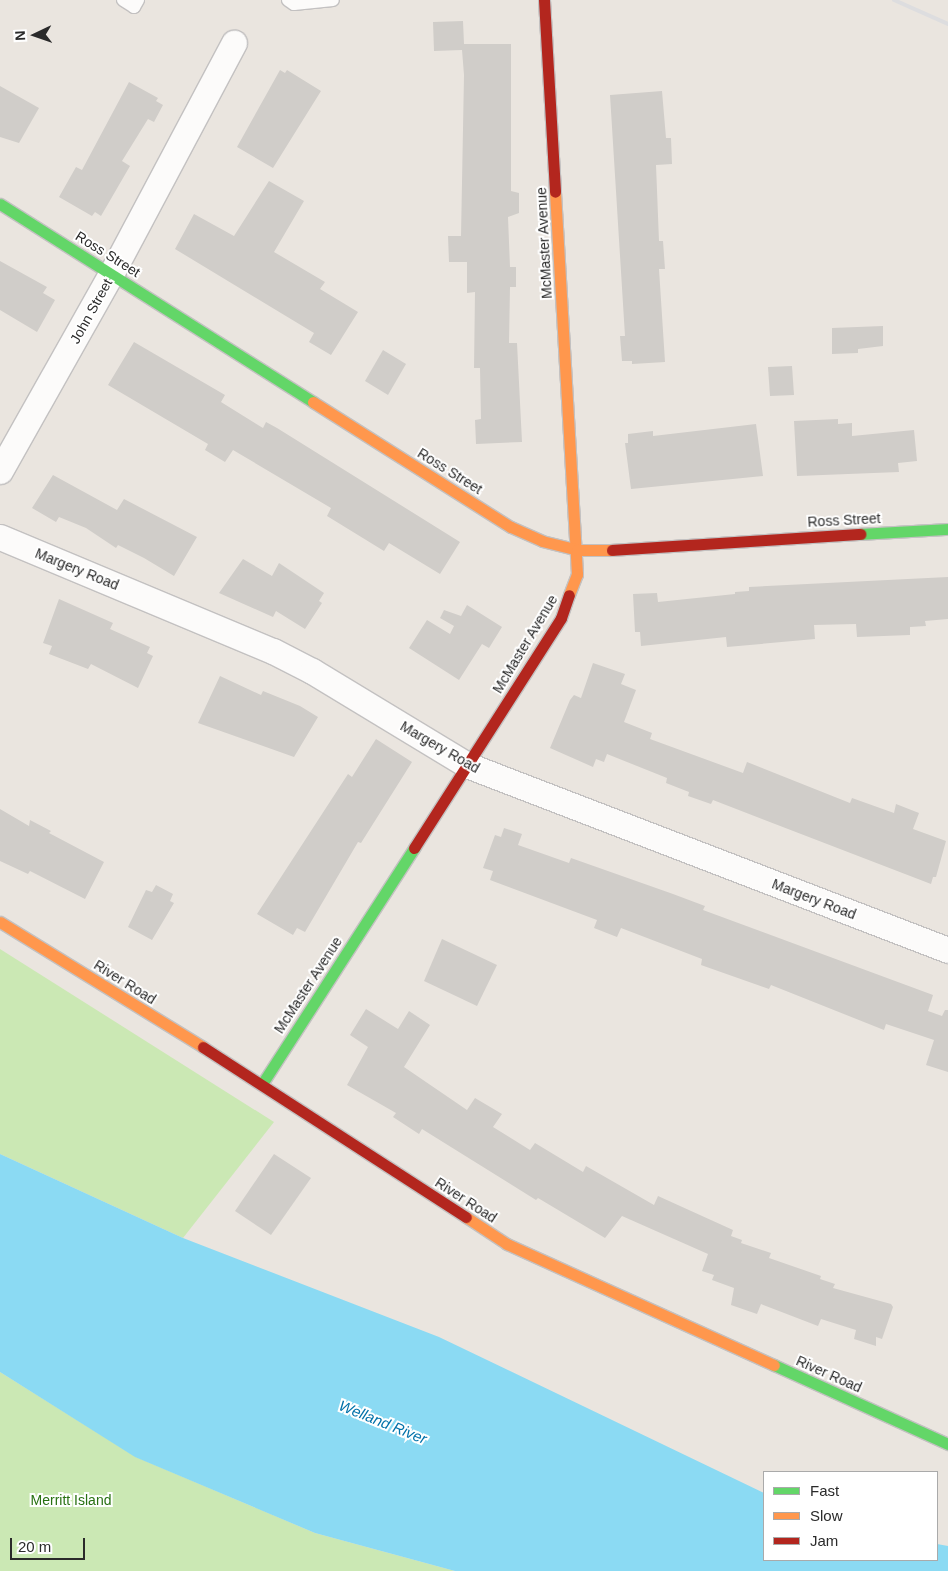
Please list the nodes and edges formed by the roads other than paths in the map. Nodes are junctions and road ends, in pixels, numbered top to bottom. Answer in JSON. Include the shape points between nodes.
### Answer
{"nodes":[{"id":1,"x":123,"y":0,"type":"edge"},
{"id":2,"x":138,"y":0,"type":"edge"},
{"id":3,"x":288,"y":0,"type":"edge"},
{"id":4,"x":333,"y":0,"type":"edge"},
{"id":5,"x":544,"y":0,"type":"edge"},
{"id":6,"x":234,"y":43,"type":"dead end"},
{"id":7,"x":0,"y":204,"type":"edge"},
{"id":8,"x":111,"y":274,"type":"junction"},
{"id":9,"x":0,"y":470,"type":"edge"},
{"id":10,"x":948,"y":529,"type":"edge"},
{"id":11,"x":0,"y":537,"type":"edge"},
{"id":12,"x":577,"y":550,"type":"junction"},
{"id":13,"x":467,"y":765,"type":"junction"},
{"id":14,"x":0,"y":922,"type":"edge"},
{"id":15,"x":948,"y":950,"type":"edge"},
{"id":16,"x":262,"y":1084,"type":"junction"},
{"id":17,"x":948,"y":1444,"type":"edge"}],
"edges":[{"from":1,"to":2,"type":"lane","via":[[134,7]]},
{"from":3,"to":4,"type":"lane","via":[[294,4]]},
{"from":5,"to":12,"type":"street","name":"McMaster Avenue"},
{"from":6,"to":8,"type":"street","name":"John Street"},
{"from":7,"to":8,"type":"street","name":"Ross Street"},
{"from":8,"to":9,"type":"street","name":"John Street"},
{"from":8,"to":12,"type":"street","name":"Ross Street","via":[[511,527],[542,541]]},
{"from":10,"to":12,"type":"street","name":"Ross Street"},
{"from":11,"to":13,"type":"street","name":"Margery Road","via":[[273,651],[312,671]]},
{"from":12,"to":13,"type":"street","name":"McMaster Avenue","via":[[577,574],[561,618]]},
{"from":13,"to":15,"type":"street","name":"Margery Road"},
{"from":13,"to":16,"type":"street","name":"McMaster Avenue"},
{"from":14,"to":16,"type":"street","name":"River Road"},
{"from":16,"to":17,"type":"street","name":"River Road","via":[[507,1244]]}]}
